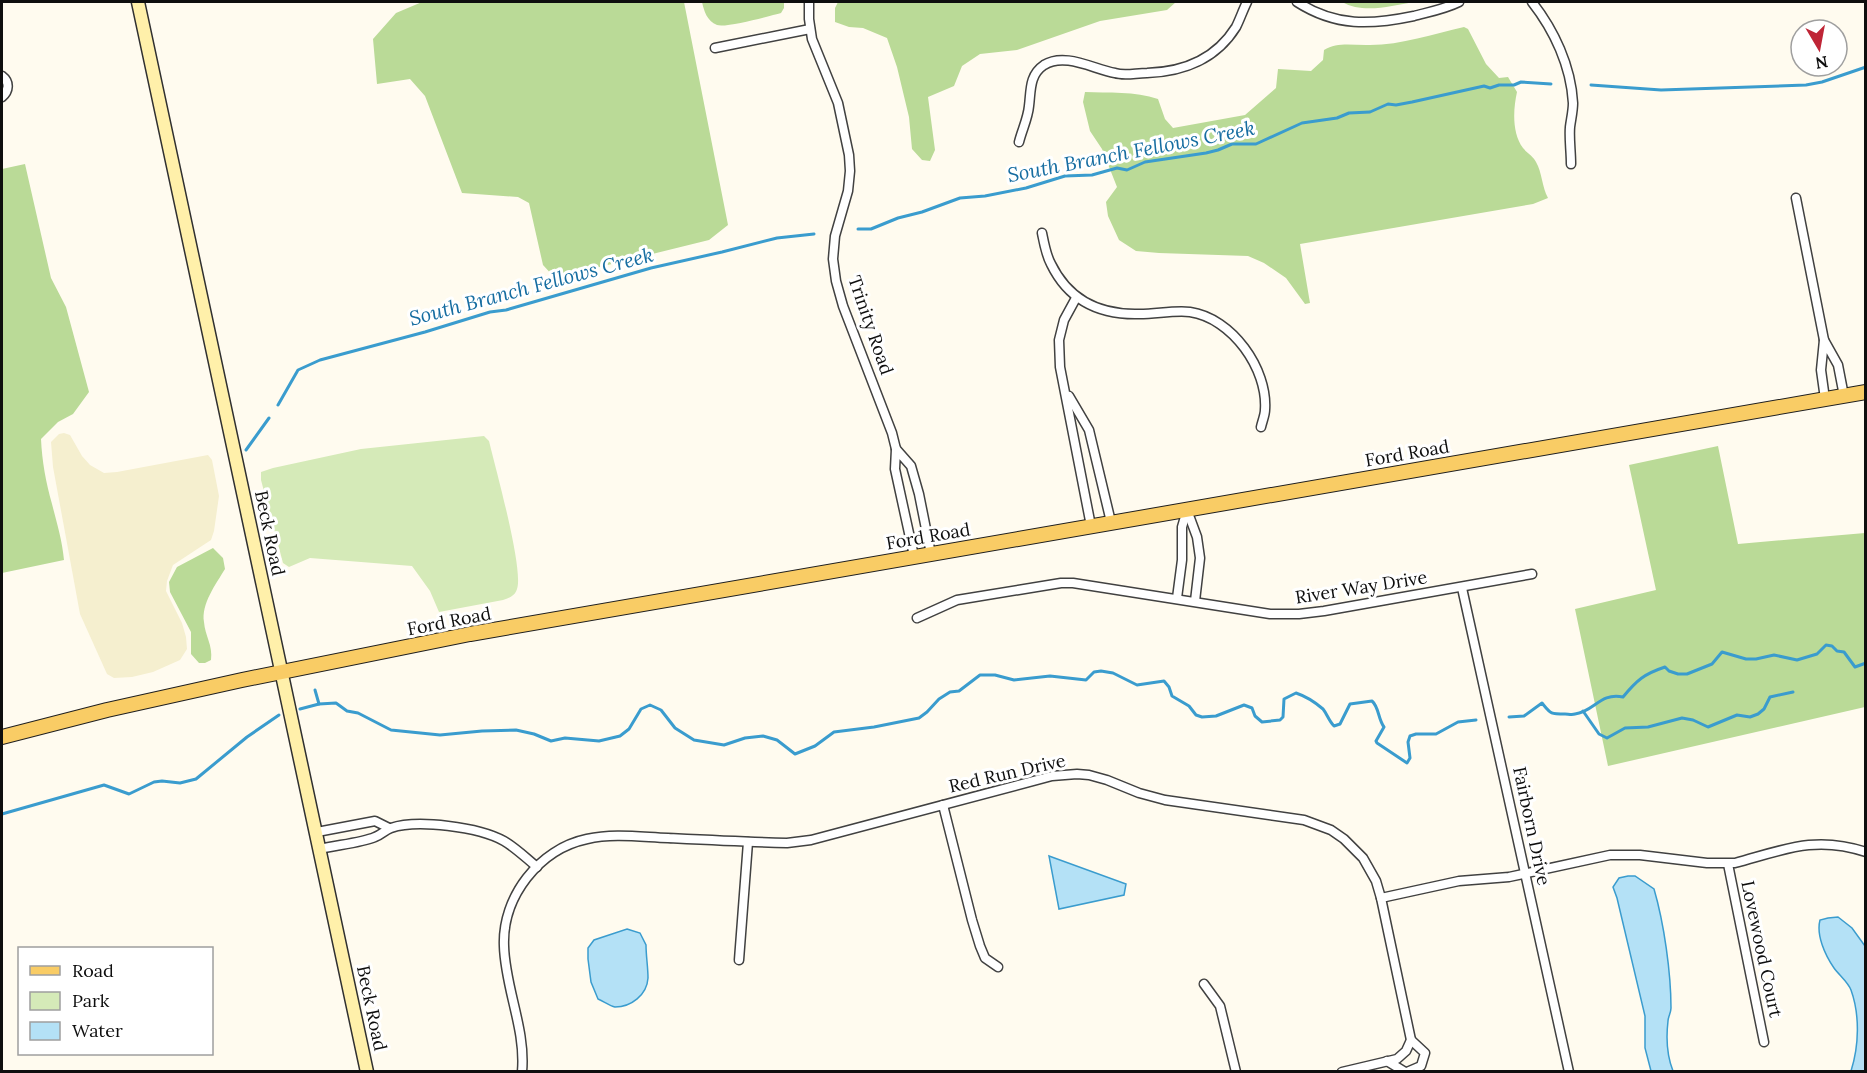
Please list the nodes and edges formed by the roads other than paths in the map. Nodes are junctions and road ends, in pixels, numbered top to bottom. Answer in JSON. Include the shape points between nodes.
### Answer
{"nodes":[{"id":1,"x":138,"y":2,"type":"edge"},
{"id":2,"x":809,"y":2,"type":"edge"},
{"id":3,"x":1247,"y":2,"type":"edge"},
{"id":4,"x":1297,"y":2,"type":"edge"},
{"id":5,"x":1459,"y":2,"type":"edge"},
{"id":6,"x":1532,"y":2,"type":"edge"},
{"id":7,"x":810,"y":28,"type":"junction"},
{"id":8,"x":715,"y":48,"type":"dead end"},
{"id":9,"x":2,"y":76,"type":"edge"},
{"id":10,"x":2,"y":97,"type":"edge"},
{"id":11,"x":1019,"y":142,"type":"dead end"},
{"id":12,"x":1571,"y":164,"type":"dead end"},
{"id":13,"x":1796,"y":198,"type":"dead end"},
{"id":14,"x":1042,"y":233,"type":"dead end"},
{"id":15,"x":1076,"y":298,"type":"junction"},
{"id":16,"x":1824,"y":340,"type":"junction"},
{"id":17,"x":1065,"y":389,"type":"junction"},
{"id":18,"x":1866,"y":392,"type":"edge"},
{"id":19,"x":1844,"y":396,"type":"junction"},
{"id":20,"x":1825,"y":399,"type":"junction"},
{"id":21,"x":1261,"y":427,"type":"dead end"},
{"id":22,"x":1094,"y":444,"type":"junction"},
{"id":23,"x":1076,"y":448,"type":"junction"},
{"id":24,"x":896,"y":449,"type":"junction"},
{"id":25,"x":1187,"y":510,"type":"junction"},
{"id":26,"x":1111,"y":522,"type":"junction"},
{"id":27,"x":1091,"y":526,"type":"junction"},
{"id":28,"x":931,"y":554,"type":"junction"},
{"id":29,"x":914,"y":556,"type":"junction"},
{"id":30,"x":1532,"y":574,"type":"dead end"},
{"id":31,"x":1462,"y":588,"type":"junction"},
{"id":32,"x":1177,"y":598,"type":"junction"},
{"id":33,"x":1195,"y":601,"type":"junction"},
{"id":34,"x":916,"y":618,"type":"dead end"},
{"id":35,"x":282,"y":672,"type":"junction"},
{"id":36,"x":2,"y":737,"type":"edge"},
{"id":37,"x":942,"y":805,"type":"junction"},
{"id":38,"x":389,"y":828,"type":"junction"},
{"id":39,"x":317,"y":832,"type":"junction"},
{"id":40,"x":748,"y":842,"type":"junction"},
{"id":41,"x":320,"y":849,"type":"junction"},
{"id":42,"x":1866,"y":852,"type":"edge"},
{"id":43,"x":1728,"y":864,"type":"junction"},
{"id":44,"x":537,"y":867,"type":"junction"},
{"id":45,"x":1526,"y":873,"type":"junction"},
{"id":46,"x":1381,"y":898,"type":"junction"},
{"id":47,"x":739,"y":960,"type":"dead end"},
{"id":48,"x":998,"y":968,"type":"dead end"},
{"id":49,"x":1204,"y":984,"type":"dead end"},
{"id":50,"x":1764,"y":1042,"type":"dead end"},
{"id":51,"x":1410,"y":1044,"type":"junction"},
{"id":52,"x":1387,"y":1061,"type":"junction"},
{"id":53,"x":367,"y":1071,"type":"edge"},
{"id":54,"x":522,"y":1071,"type":"edge"},
{"id":55,"x":1236,"y":1071,"type":"edge"},
{"id":56,"x":1342,"y":1071,"type":"edge"},
{"id":57,"x":1406,"y":1071,"type":"edge"},
{"id":58,"x":1569,"y":1071,"type":"edge"}],
"edges":[{"from":1,"to":35,"type":"main road","name":"Beck Road"},
{"from":2,"to":7,"type":"street","name":"Trinity Road"},
{"from":3,"to":11,"type":"street","via":[[1236,27],[1218,49],[1181,69],[1117,74],[1075,62],[1057,60],[1043,65],[1029,90],[1029,107]]},
{"from":4,"to":5,"type":"street","via":[[1342,20],[1372,23]]},
{"from":6,"to":12,"type":"street","via":[[1561,51],[1569,78],[1573,104]]},
{"from":7,"to":8,"type":"street"},
{"from":7,"to":24,"type":"street","name":"Trinity Road","via":[[838,103],[849,155],[848,191],[835,236],[836,281]]},
{"from":9,"to":10,"type":"street","via":[[8,85]]},
{"from":13,"to":16,"type":"street"},
{"from":14,"to":15,"type":"street","via":[[1050,263]]},
{"from":15,"to":17,"type":"street","via":[[1059,340]]},
{"from":15,"to":21,"type":"street","via":[[1112,312],[1191,312],[1214,321],[1234,335],[1257,368],[1265,410]]},
{"from":16,"to":19,"type":"street","via":[[1838,365]]},
{"from":16,"to":20,"type":"street","via":[[1821,370]]},
{"from":17,"to":22,"type":"street"},
{"from":17,"to":23,"type":"street"},
{"from":18,"to":19,"type":"main road","name":"Ford Road"},
{"from":19,"to":20,"type":"main road","name":"Ford Road"},
{"from":20,"to":25,"type":"main road","name":"Ford Road"},
{"from":22,"to":23,"type":"street"},
{"from":22,"to":26,"type":"street"},
{"from":23,"to":27,"type":"street"},
{"from":24,"to":28,"type":"street","name":"Trinity Road","via":[[911,466]]},
{"from":24,"to":29,"type":"street","name":"Trinity Road","via":[[895,469]]},
{"from":25,"to":26,"type":"main road","name":"Ford Road"},
{"from":25,"to":32,"type":"street","via":[[1182,527]]},
{"from":25,"to":33,"type":"street","via":[[1200,558]]},
{"from":26,"to":27,"type":"main road","name":"Ford Road"},
{"from":27,"to":28,"type":"main road","name":"Ford Road"},
{"from":28,"to":29,"type":"main road","name":"Ford Road"},
{"from":29,"to":35,"type":"main road","name":"Ford Road","via":[[481,632]]},
{"from":30,"to":31,"type":"street","name":"River Way Drive"},
{"from":31,"to":33,"type":"street","name":"River Way Drive","via":[[1299,614],[1270,614]]},
{"from":31,"to":45,"type":"street","name":"Fairborn Drive"},
{"from":32,"to":33,"type":"street","name":"River Way Drive"},
{"from":32,"to":34,"type":"street","name":"River Way Drive","via":[[1061,583],[957,600]]},
{"from":35,"to":36,"type":"main road","name":"Ford Road"},
{"from":35,"to":39,"type":"main road","name":"Beck Road"},
{"from":37,"to":40,"type":"street","name":"Red Run Drive","via":[[811,840]]},
{"from":37,"to":46,"type":"street","name":"Red Run Drive","via":[[1052,776],[1077,774],[1098,777],[1165,800],[1304,820],[1331,830],[1355,849],[1370,869]]},
{"from":37,"to":48,"type":"street","via":[[980,946],[985,958]]},
{"from":38,"to":39,"type":"street","via":[[375,821]]},
{"from":38,"to":41,"type":"street","via":[[375,837]]},
{"from":38,"to":44,"type":"street","via":[[414,823],[478,831],[513,846]]},
{"from":39,"to":41,"type":"main road","name":"Beck Road"},
{"from":40,"to":44,"type":"street","name":"Red Run Drive","via":[[601,836],[565,847]]},
{"from":40,"to":47,"type":"street"},
{"from":41,"to":53,"type":"main road","name":"Beck Road"},
{"from":42,"to":43,"type":"street","via":[[1842,845],[1808,844]]},
{"from":43,"to":45,"type":"street","via":[[1622,854]]},
{"from":43,"to":50,"type":"street","name":"Lovewood Court"},
{"from":44,"to":54,"type":"street","name":"Red Run Drive","via":[[516,895],[504,928],[505,961],[520,1032]]},
{"from":45,"to":46,"type":"street","via":[[1459,880]]},
{"from":45,"to":58,"type":"street","name":"Fairborn Drive"},
{"from":46,"to":51,"type":"street","name":"Red Run Drive"},
{"from":49,"to":55,"type":"street","via":[[1221,1006]]},
{"from":51,"to":52,"type":"street","via":[[1403,1055]]},
{"from":51,"to":57,"type":"street","name":"Red Run Drive","via":[[1425,1053],[1421,1066]]},
{"from":52,"to":56,"type":"street"},
{"from":52,"to":57,"type":"street"}]}
